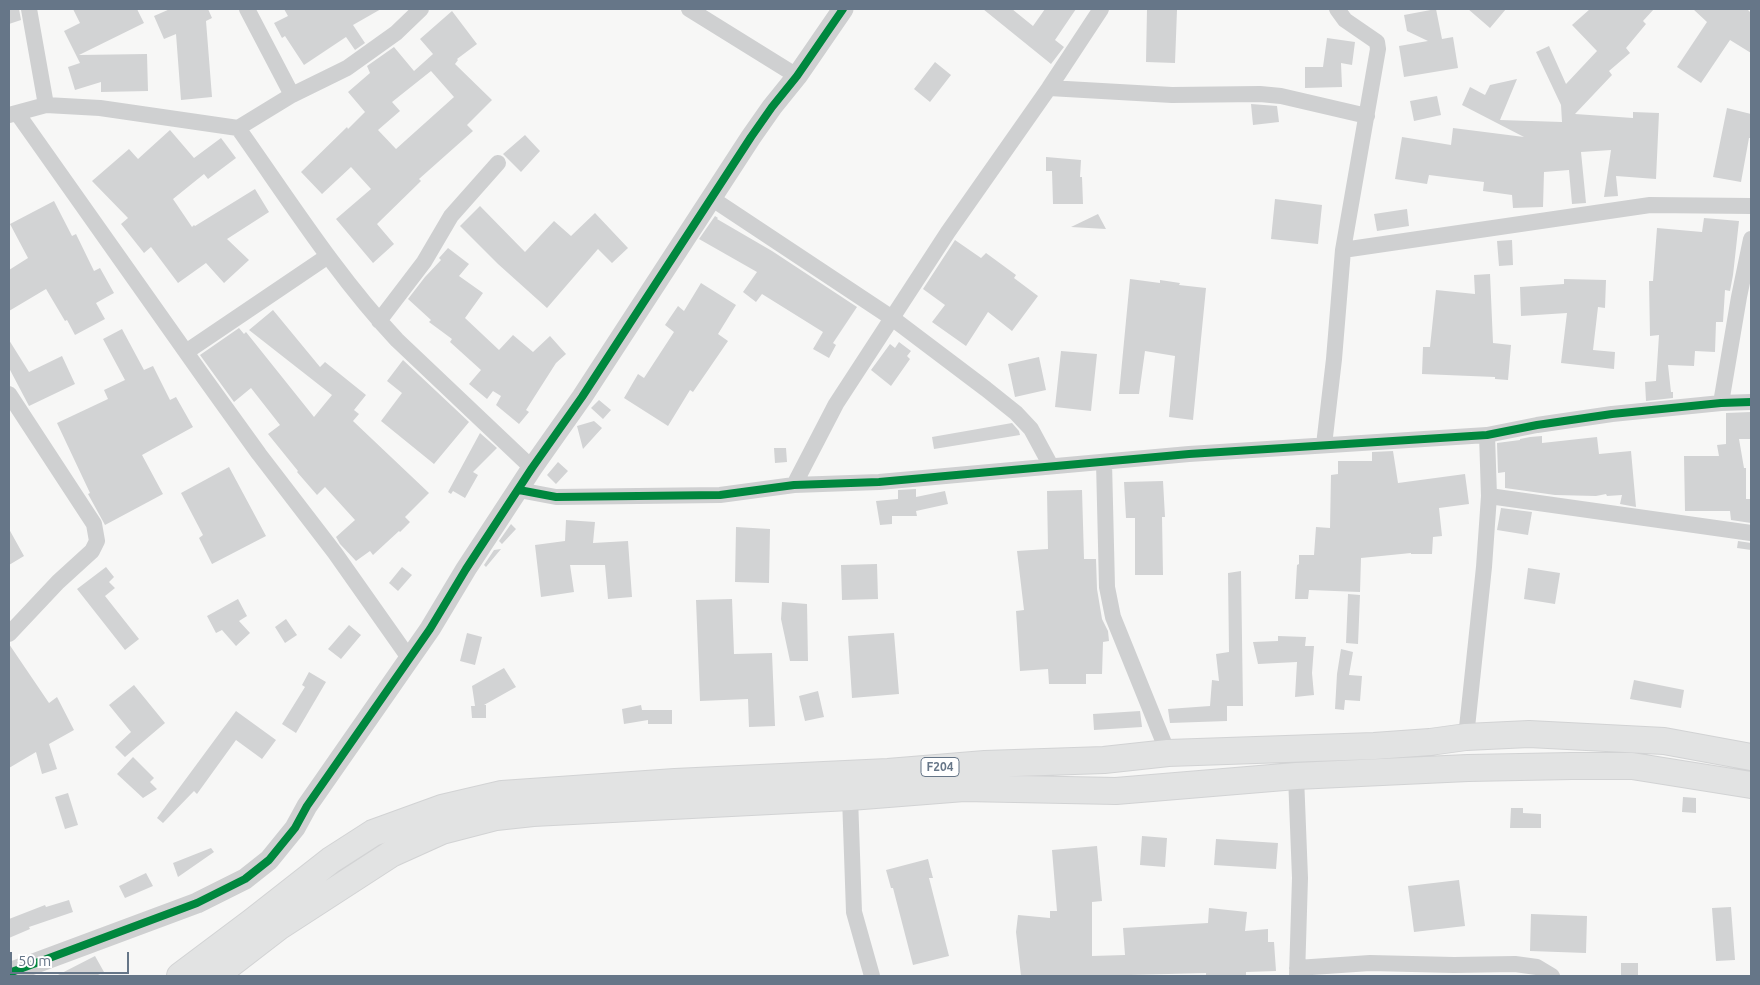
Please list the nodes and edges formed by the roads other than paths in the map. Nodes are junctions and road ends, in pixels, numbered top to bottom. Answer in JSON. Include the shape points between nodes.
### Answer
{"nodes":[{"id":1,"x":29,"y":9,"type":"edge"},
{"id":2,"x":247,"y":9,"type":"edge"},
{"id":3,"x":420,"y":9,"type":"edge"},
{"id":4,"x":689,"y":9,"type":"edge"},
{"id":5,"x":843,"y":9,"type":"edge"},
{"id":6,"x":1101,"y":9,"type":"edge"},
{"id":7,"x":1337,"y":9,"type":"edge"},
{"id":8,"x":797,"y":76,"type":"junction"},
{"id":9,"x":1049,"y":88,"type":"junction"},
{"id":10,"x":292,"y":95,"type":"junction"},
{"id":11,"x":46,"y":105,"type":"junction"},
{"id":12,"x":13,"y":114,"type":"edge"},
{"id":13,"x":1366,"y":116,"type":"junction"},
{"id":14,"x":238,"y":128,"type":"junction"},
{"id":15,"x":498,"y":163,"type":"dead end"},
{"id":16,"x":711,"y":198,"type":"junction"},
{"id":17,"x":1751,"y":206,"type":"edge"},
{"id":18,"x":1751,"y":239,"type":"edge"},
{"id":19,"x":1344,"y":250,"type":"junction"},
{"id":20,"x":328,"y":256,"type":"junction"},
{"id":21,"x":892,"y":318,"type":"junction"},
{"id":22,"x":379,"y":321,"type":"junction"},
{"id":23,"x":186,"y":352,"type":"junction"},
{"id":24,"x":9,"y":394,"type":"edge"},
{"id":25,"x":1751,"y":402,"type":"edge"},
{"id":26,"x":1721,"y":403,"type":"junction"},
{"id":27,"x":1487,"y":435,"type":"junction"},
{"id":28,"x":1324,"y":445,"type":"junction"},
{"id":29,"x":1104,"y":462,"type":"junction"},
{"id":30,"x":1051,"y":466,"type":"junction"},
{"id":31,"x":532,"y":468,"type":"junction"},
{"id":32,"x":794,"y":485,"type":"junction"},
{"id":33,"x":519,"y":490,"type":"junction"},
{"id":34,"x":1489,"y":496,"type":"junction"},
{"id":35,"x":1751,"y":533,"type":"edge"},
{"id":36,"x":9,"y":634,"type":"edge"},
{"id":37,"x":409,"y":658,"type":"junction"},
{"id":38,"x":1466,"y":737,"type":"junction"},
{"id":39,"x":1168,"y":753,"type":"junction"},
{"id":40,"x":1751,"y":757,"type":"edge"},
{"id":41,"x":1296,"y":776,"type":"junction"},
{"id":42,"x":1751,"y":785,"type":"edge"},
{"id":43,"x":850,"y":797,"type":"junction"},
{"id":44,"x":9,"y":972,"type":"edge"},
{"id":45,"x":1297,"y":972,"type":"edge"},
{"id":46,"x":180,"y":976,"type":"edge"},
{"id":47,"x":215,"y":976,"type":"edge"},
{"id":48,"x":872,"y":976,"type":"edge"},
{"id":49,"x":1552,"y":976,"type":"edge"}],
"edges":[{"from":1,"to":11,"type":"street"},
{"from":2,"to":10,"type":"street"},
{"from":3,"to":10,"type":"street","via":[[396,33],[347,68]]},
{"from":4,"to":8,"type":"street"},
{"from":5,"to":8,"type":"street"},
{"from":6,"to":9,"type":"street"},
{"from":7,"to":13,"type":"street","via":[[1345,20],[1377,42]]},
{"from":8,"to":16,"type":"street","via":[[772,106]]},
{"from":9,"to":13,"type":"street","via":[[1172,95],[1260,94]]},
{"from":9,"to":21,"type":"street"},
{"from":10,"to":14,"type":"street"},
{"from":11,"to":12,"type":"street"},
{"from":11,"to":14,"type":"street","via":[[100,108]]},
{"from":12,"to":23,"type":"street"},
{"from":13,"to":19,"type":"street"},
{"from":14,"to":20,"type":"street"},
{"from":15,"to":22,"type":"street","via":[[451,216],[424,262]]},
{"from":16,"to":21,"type":"street"},
{"from":16,"to":31,"type":"street"},
{"from":17,"to":19,"type":"street","via":[[1650,205]]},
{"from":18,"to":26,"type":"street"},
{"from":19,"to":28,"type":"street"},
{"from":20,"to":22,"type":"street"},
{"from":20,"to":23,"type":"street"},
{"from":21,"to":30,"type":"street","via":[[1016,413],[1031,429]]},
{"from":21,"to":32,"type":"street","via":[[836,404]]},
{"from":22,"to":31,"type":"street"},
{"from":23,"to":37,"type":"street"},
{"from":24,"to":36,"type":"street","via":[[94,524],[97,541],[92,551]]},
{"from":25,"to":26,"type":"street"},
{"from":26,"to":27,"type":"street","via":[[1612,414]]},
{"from":27,"to":28,"type":"street"},
{"from":27,"to":34,"type":"street"},
{"from":28,"to":29,"type":"street"},
{"from":29,"to":30,"type":"street"},
{"from":29,"to":39,"type":"street","via":[[1107,587],[1113,617]]},
{"from":30,"to":32,"type":"street","via":[[880,482]]},
{"from":31,"to":33,"type":"street"},
{"from":32,"to":33,"type":"street","via":[[720,495],[556,497]]},
{"from":33,"to":37,"type":"street"},
{"from":34,"to":35,"type":"street"},
{"from":34,"to":38,"type":"street"},
{"from":37,"to":44,"type":"street","via":[[295,828],[269,860],[245,879],[197,902]]},
{"from":38,"to":39,"type":"main road","number":"F204","via":[[1374,746]]},
{"from":38,"to":40,"type":"main road","number":"F204","via":[[1530,734],[1664,741]]},
{"from":39,"to":46,"type":"main road","number":"F204","via":[[1104,760],[532,791],[466,802],[373,833],[331,860]]},
{"from":41,"to":42,"type":"main road","number":"F204","via":[[1423,769],[1632,766]]},
{"from":41,"to":43,"type":"main road","number":"F204","via":[[1116,791],[964,788]]},
{"from":41,"to":45,"type":"street","via":[[1300,878]]},
{"from":43,"to":47,"type":"main road","number":"F204","via":[[533,813],[496,817],[442,830],[367,868],[280,926]]},
{"from":43,"to":48,"type":"street","via":[[854,912]]},
{"from":45,"to":49,"type":"street","via":[[1370,963],[1515,964],[1537,966]]}]}
